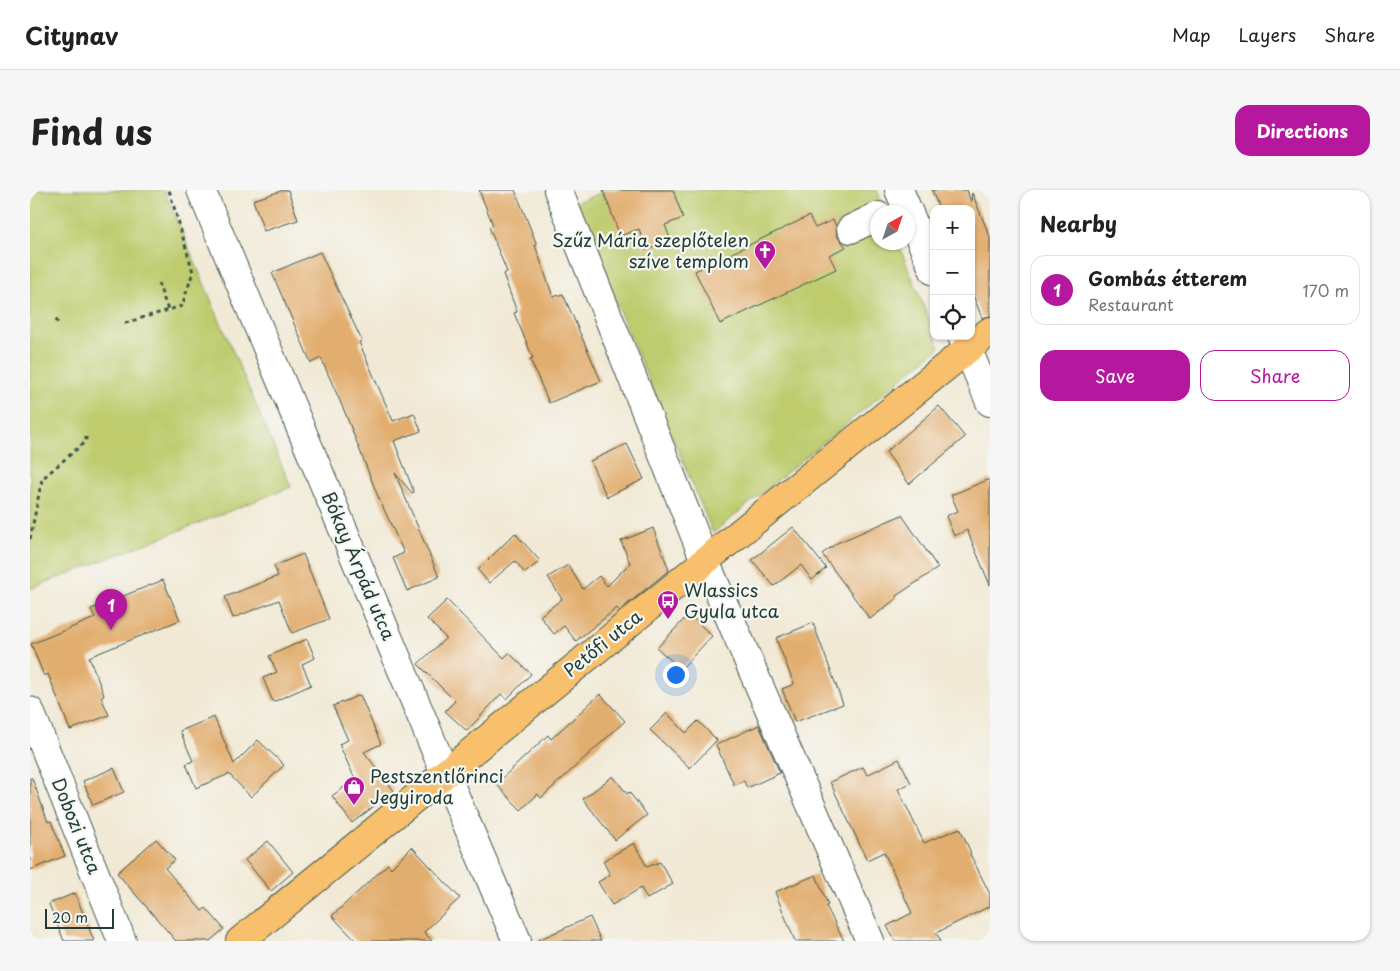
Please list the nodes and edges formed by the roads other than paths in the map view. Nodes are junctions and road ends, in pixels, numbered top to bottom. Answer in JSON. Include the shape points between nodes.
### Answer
{"nodes":[{"id":1,"x":201,"y":190,"type":"edge"},
{"id":2,"x":558,"y":190,"type":"edge"},
{"id":3,"x":896,"y":202,"type":"edge"},
{"id":4,"x":870,"y":220,"type":"edge"},
{"id":5,"x":851,"y":229,"type":"dead end"},
{"id":6,"x":930,"y":264,"type":"edge"},
{"id":7,"x":990,"y":331,"type":"edge"},
{"id":8,"x":965,"y":343,"type":"edge"},
{"id":9,"x":990,"y":402,"type":"edge"},
{"id":10,"x":705,"y":560,"type":"junction"},
{"id":11,"x":30,"y":711,"type":"edge"},
{"id":12,"x":445,"y":774,"type":"junction"},
{"id":13,"x":122,"y":941,"type":"edge"},
{"id":14,"x":240,"y":941,"type":"edge"},
{"id":15,"x":517,"y":941,"type":"edge"},
{"id":16,"x":870,"y":941,"type":"edge"}],
"edges":[{"from":1,"to":12,"type":"street","name":"Bókay Árpád utca"},
{"from":2,"to":10,"type":"street"},
{"from":3,"to":6,"type":"street"},
{"from":4,"to":5,"type":"street"},
{"from":7,"to":8,"type":"main road","name":"Petőfi utca"},
{"from":8,"to":9,"type":"street"},
{"from":8,"to":10,"type":"main road","name":"Petőfi utca"},
{"from":10,"to":12,"type":"main road","name":"Petőfi utca"},
{"from":10,"to":16,"type":"street"},
{"from":11,"to":13,"type":"street","name":"Dobozi utca"},
{"from":12,"to":14,"type":"main road","name":"Petőfi utca"},
{"from":12,"to":15,"type":"street","name":"Bókay Árpád utca"}]}
